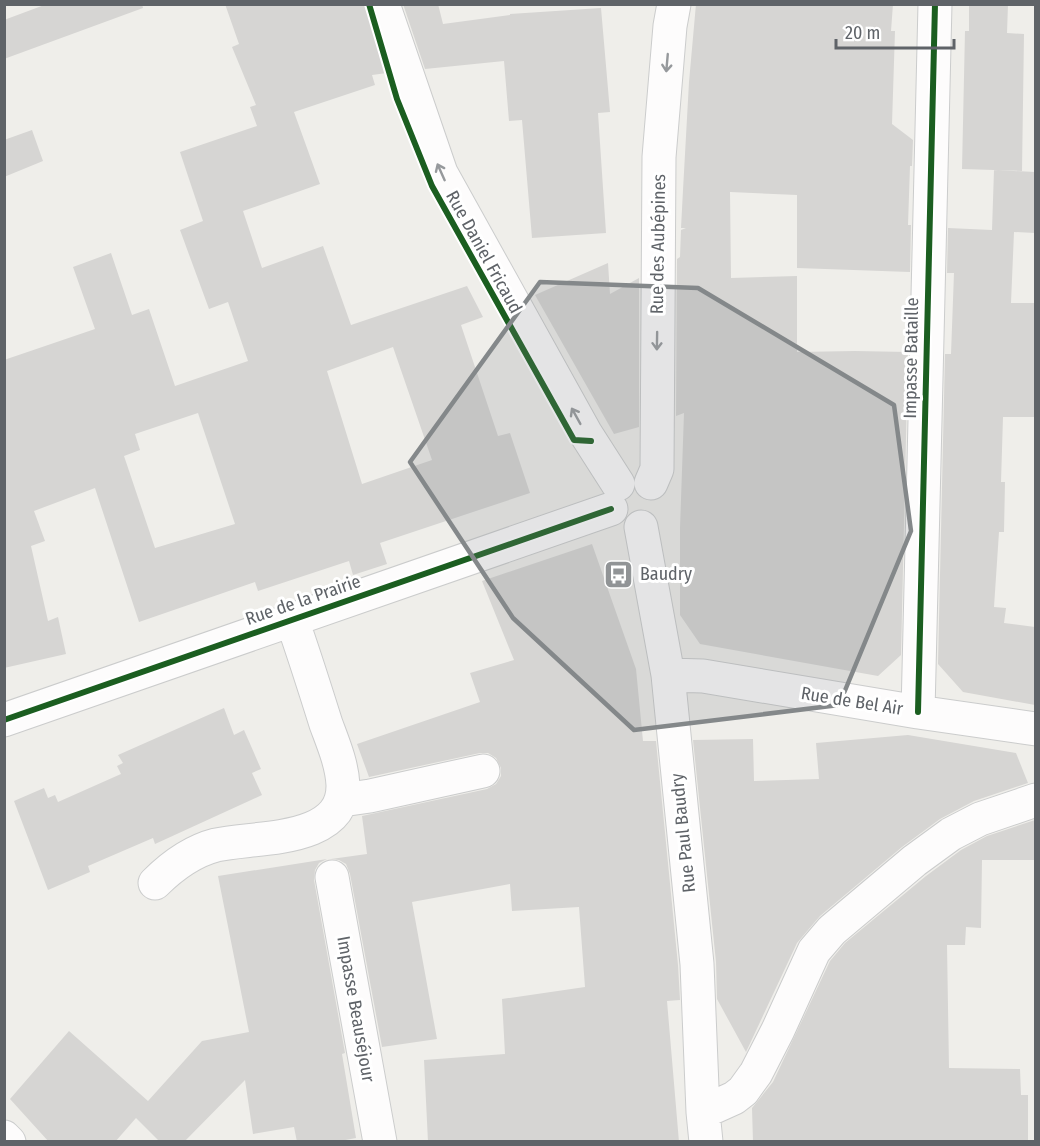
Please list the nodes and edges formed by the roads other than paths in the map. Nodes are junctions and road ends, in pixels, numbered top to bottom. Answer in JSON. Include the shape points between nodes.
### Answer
{"nodes":[{"id":1,"x":383,"y":4,"type":"edge"},
{"id":2,"x":674,"y":4,"type":"edge"},
{"id":3,"x":934,"y":4,"type":"edge"},
{"id":4,"x":651,"y":483,"type":"junction"},
{"id":5,"x":614,"y":496,"type":"junction"},
{"id":6,"x":641,"y":527,"type":"junction"},
{"id":7,"x":292,"y":620,"type":"junction"},
{"id":8,"x":668,"y":675,"type":"junction"},
{"id":9,"x":918,"y":712,"type":"junction"},
{"id":10,"x":4,"y":720,"type":"edge"},
{"id":11,"x":1035,"y":729,"type":"edge"},
{"id":12,"x":483,"y":771,"type":"dead end"},
{"id":13,"x":342,"y":800,"type":"junction"},
{"id":14,"x":1035,"y":800,"type":"edge"},
{"id":15,"x":332,"y":878,"type":"dead end"},
{"id":16,"x":155,"y":883,"type":"dead end"},
{"id":17,"x":704,"y":1127,"type":"edge"},
{"id":18,"x":4,"y":1137,"type":"edge"},
{"id":19,"x":9,"y":1142,"type":"edge"},
{"id":20,"x":380,"y":1142,"type":"edge"}],
"edges":[{"from":5,"to":1,"type":"street","name":"Rue Daniel Fricaud","one_way":true,"via":[[586,434],[441,173]]},
{"from":2,"to":4,"type":"street","name":"Rue des Aubépines","one_way":true,"via":[[659,158],[657,469]]},
{"from":3,"to":9,"type":"street","name":"Impasse Bataille"},
{"from":4,"to":5,"type":"street","via":[[642,478],[625,479]]},
{"from":4,"to":6,"type":"street","via":[[660,496],[659,512]]},
{"from":5,"to":6,"type":"street","via":[[613,516],[626,526]]},
{"from":5,"to":7,"type":"street","name":"Rue de la Prairie"},
{"from":6,"to":8,"type":"street","name":"Rue Paul Baudry"},
{"from":7,"to":10,"type":"street","name":"Rue de la Prairie"},
{"from":7,"to":13,"type":"street","via":[[335,751],[343,784]]},
{"from":8,"to":9,"type":"street","name":"Rue de Bel Air","via":[[703,676]]},
{"from":8,"to":17,"type":"street","name":"Rue Paul Baudry","via":[[697,964]]},
{"from":9,"to":11,"type":"street","name":"Rue de Bel Air"},
{"from":12,"to":13,"type":"street"},
{"from":13,"to":16,"type":"street","via":[[334,814],[312,830],[215,846],[190,856]]},
{"from":14,"to":17,"type":"street","via":[[980,819],[951,834],[832,930],[814,951],[756,1073],[743,1091]]},
{"from":15,"to":20,"type":"street","name":"Impasse Beauséjour"},
{"from":18,"to":19,"type":"street"}]}
